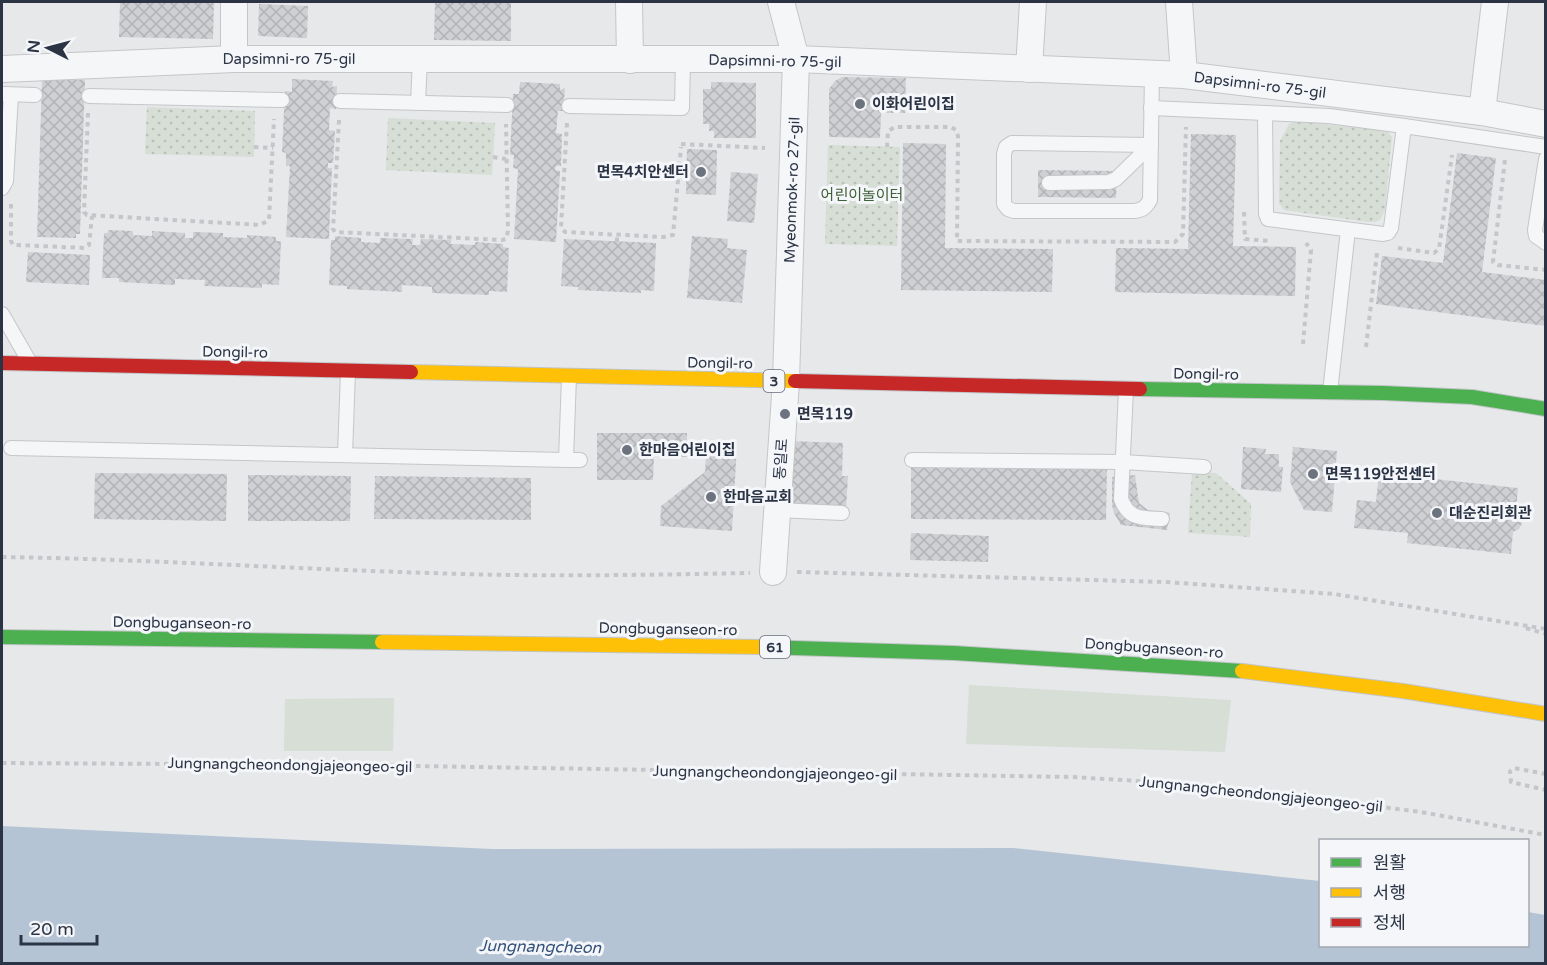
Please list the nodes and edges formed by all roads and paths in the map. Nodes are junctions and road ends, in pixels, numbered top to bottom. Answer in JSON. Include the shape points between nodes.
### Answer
{"nodes":[{"id":1,"x":234,"y":2,"type":"edge"},
{"id":2,"x":629,"y":2,"type":"edge"},
{"id":3,"x":781,"y":2,"type":"edge"},
{"id":4,"x":1033,"y":2,"type":"edge"},
{"id":5,"x":1179,"y":2,"type":"edge"},
{"id":6,"x":1495,"y":2,"type":"edge"},
{"id":7,"x":234,"y":59,"type":"junction"},
{"id":8,"x":420,"y":59,"type":"junction"},
{"id":9,"x":683,"y":59,"type":"junction"},
{"id":10,"x":630,"y":60,"type":"junction"},
{"id":11,"x":796,"y":60,"type":"junction"},
{"id":12,"x":2,"y":69,"type":"edge"},
{"id":13,"x":1029,"y":69,"type":"junction"},
{"id":14,"x":1152,"y":74,"type":"junction"},
{"id":15,"x":1184,"y":75,"type":"junction"},
{"id":16,"x":6,"y":95,"type":"edge"},
{"id":17,"x":35,"y":95,"type":"dead end"},
{"id":18,"x":89,"y":96,"type":"joint"},
{"id":19,"x":279,"y":100,"type":"joint"},
{"id":20,"x":340,"y":101,"type":"joint"},
{"id":21,"x":418,"y":103,"type":"junction"},
{"id":22,"x":507,"y":105,"type":"joint"},
{"id":23,"x":569,"y":106,"type":"dead end"},
{"id":24,"x":1151,"y":108,"type":"junction"},
{"id":25,"x":1482,"y":112,"type":"junction"},
{"id":26,"x":1265,"y":113,"type":"junction"},
{"id":27,"x":563,"y":121,"type":"dead end"},
{"id":28,"x":1545,"y":124,"type":"edge"},
{"id":29,"x":1404,"y":126,"type":"junction"},
{"id":30,"x":1151,"y":145,"type":"junction"},
{"id":31,"x":254,"y":147,"type":"dead end"},
{"id":32,"x":887,"y":147,"type":"dead end"},
{"id":33,"x":1545,"y":147,"type":"edge"},
{"id":34,"x":273,"y":148,"type":"junction"},
{"id":35,"x":765,"y":148,"type":"dead end"},
{"id":36,"x":1452,"y":155,"type":"dead end"},
{"id":37,"x":493,"y":158,"type":"dead end"},
{"id":38,"x":506,"y":159,"type":"junction"},
{"id":39,"x":1505,"y":159,"type":"dead end"},
{"id":40,"x":1545,"y":170,"type":"edge"},
{"id":41,"x":1049,"y":183,"type":"dead end"},
{"id":42,"x":2,"y":188,"type":"edge"},
{"id":43,"x":92,"y":216,"type":"junction"},
{"id":44,"x":1348,"y":230,"type":"junction"},
{"id":45,"x":617,"y":235,"type":"junction"},
{"id":46,"x":11,"y":236,"type":"dead end"},
{"id":47,"x":957,"y":241,"type":"dead end"},
{"id":48,"x":617,"y":242,"type":"dead end"},
{"id":49,"x":1545,"y":243,"type":"edge"},
{"id":50,"x":1394,"y":248,"type":"dead end"},
{"id":51,"x":1378,"y":249,"type":"dead end"},
{"id":52,"x":1545,"y":270,"type":"edge"},
{"id":53,"x":2,"y":314,"type":"edge"},
{"id":54,"x":1366,"y":347,"type":"dead end"},
{"id":55,"x":2,"y":363,"type":"edge"},
{"id":56,"x":31,"y":364,"type":"junction"},
{"id":57,"x":348,"y":371,"type":"junction"},
{"id":58,"x":569,"y":376,"type":"junction"},
{"id":59,"x":786,"y":381,"type":"junction"},
{"id":60,"x":1126,"y":389,"type":"junction"},
{"id":61,"x":1330,"y":392,"type":"junction"},
{"id":62,"x":1545,"y":409,"type":"edge"},
{"id":63,"x":11,"y":448,"type":"dead end"},
{"id":64,"x":345,"y":455,"type":"junction"},
{"id":65,"x":566,"y":460,"type":"junction"},
{"id":66,"x":580,"y":460,"type":"dead end"},
{"id":67,"x":912,"y":460,"type":"dead end"},
{"id":68,"x":1123,"y":462,"type":"junction"},
{"id":69,"x":1204,"y":467,"type":"dead end"},
{"id":70,"x":777,"y":510,"type":"junction"},
{"id":71,"x":842,"y":513,"type":"dead end"},
{"id":72,"x":1162,"y":519,"type":"dead end"},
{"id":73,"x":773,"y":572,"type":"dead end"},
{"id":74,"x":1513,"y":624,"type":"dead end"},
{"id":75,"x":1545,"y":634,"type":"edge"},
{"id":76,"x":2,"y":637,"type":"edge"},
{"id":77,"x":1545,"y":714,"type":"edge"},
{"id":78,"x":2,"y":763,"type":"edge"},
{"id":79,"x":1545,"y":774,"type":"edge"},
{"id":80,"x":1545,"y":790,"type":"edge"},
{"id":81,"x":1545,"y":835,"type":"edge"}],
"edges":[{"from":1,"to":7,"type":"street"},
{"from":2,"to":10,"type":"street"},
{"from":3,"to":11,"type":"street","name":"Myeonmok-ro 27-gil"},
{"from":4,"to":13,"type":"street"},
{"from":5,"to":15,"type":"street"},
{"from":6,"to":25,"type":"street"},
{"from":7,"to":8,"type":"street","name":"Dapsimni-ro 75-gil"},
{"from":7,"to":12,"type":"street","name":"Dapsimni-ro 75-gil"},
{"from":8,"to":10,"type":"street","name":"Dapsimni-ro 75-gil"},
{"from":8,"to":21,"type":"lane"},
{"from":9,"to":10,"type":"street","name":"Dapsimni-ro 75-gil"},
{"from":9,"to":11,"type":"street","name":"Dapsimni-ro 75-gil"},
{"from":9,"to":23,"type":"lane","via":[[682,108]]},
{"from":11,"to":13,"type":"street","name":"Dapsimni-ro 75-gil"},
{"from":11,"to":59,"type":"street","name":"Myeonmok-ro 27-gil"},
{"from":13,"to":14,"type":"street","name":"Dapsimni-ro 75-gil"},
{"from":14,"to":15,"type":"street","name":"Dapsimni-ro 75-gil"},
{"from":14,"to":24,"type":"lane"},
{"from":15,"to":25,"type":"street","name":"Dapsimni-ro 75-gil"},
{"from":16,"to":17,"type":"lane"},
{"from":16,"to":42,"type":"lane","via":[[6,181]]},
{"from":18,"to":19,"type":"lane"},
{"from":18,"to":43,"type":"path","via":[[84,212]]},
{"from":19,"to":34,"type":"path"},
{"from":20,"to":21,"type":"lane"},
{"from":20,"to":38,"type":"path","via":[[333,229],[337,233],[506,240]]},
{"from":21,"to":22,"type":"lane"},
{"from":22,"to":38,"type":"path"},
{"from":24,"to":26,"type":"lane"},
{"from":24,"to":30,"type":"lane"},
{"from":25,"to":28,"type":"street","name":"Dapsimni-ro 75-gil"},
{"from":26,"to":29,"type":"lane"},
{"from":26,"to":44,"type":"lane","via":[[1268,219]]},
{"from":27,"to":45,"type":"path","via":[[568,126],[562,230]]},
{"from":29,"to":33,"type":"lane"},
{"from":29,"to":44,"type":"lane","via":[[1391,228],[1383,234]]},
{"from":30,"to":30,"type":"lane","via":[[1150,200],[1142,210],[1014,211],[1004,204],[1005,154],[1012,143]]},
{"from":30,"to":41,"type":"lane","via":[[1109,182]]},
{"from":31,"to":34,"type":"path"},
{"from":32,"to":47,"type":"path","via":[[888,130],[895,127],[956,130]]},
{"from":34,"to":43,"type":"path","via":[[269,220],[260,225]]},
{"from":35,"to":45,"type":"path","via":[[681,146],[673,235]]},
{"from":36,"to":50,"type":"path","via":[[1439,249],[1434,253]]},
{"from":37,"to":38,"type":"path"},
{"from":39,"to":52,"type":"path","via":[[1493,262]]},
{"from":40,"to":49,"type":"lane","via":[[1535,230]]},
{"from":43,"to":46,"type":"path","via":[[89,245],[85,248],[17,246]]},
{"from":44,"to":61,"type":"lane"},
{"from":45,"to":48,"type":"path"},
{"from":51,"to":54,"type":"path"},
{"from":53,"to":56,"type":"lane"},
{"from":55,"to":56,"type":"main road","name":"Dongil-ro","number":"3"},
{"from":56,"to":57,"type":"main road","name":"Dongil-ro","number":"3"},
{"from":57,"to":58,"type":"main road","name":"Dongil-ro","number":"3"},
{"from":57,"to":64,"type":"lane"},
{"from":58,"to":59,"type":"main road","name":"Dongil-ro","number":"3"},
{"from":58,"to":65,"type":"lane"},
{"from":59,"to":60,"type":"main road","name":"Dongil-ro","number":"3"},
{"from":59,"to":70,"type":"street","name":"동일로"},
{"from":60,"to":61,"type":"main road","name":"Dongil-ro","number":"3"},
{"from":60,"to":68,"type":"lane"},
{"from":61,"to":62,"type":"main road","name":"Dongil-ro","number":"3","via":[[1472,397]]},
{"from":63,"to":64,"type":"lane"},
{"from":64,"to":65,"type":"lane"},
{"from":65,"to":66,"type":"lane"},
{"from":67,"to":68,"type":"lane"},
{"from":68,"to":69,"type":"lane"},
{"from":68,"to":72,"type":"lane","via":[[1121,499],[1127,512]]},
{"from":70,"to":71,"type":"lane"},
{"from":70,"to":73,"type":"street","name":"동일로"},
{"from":74,"to":75,"type":"path"},
{"from":76,"to":77,"type":"main road","name":"Dongbuganseon-ro","number":"61","via":[[954,653],[1250,671]]},
{"from":78,"to":81,"type":"path","name":"Jungnangcheondongjajeongeo-gil","via":[[1072,777],[1203,785],[1319,799],[1421,812]]},
{"from":79,"to":80,"type":"path","via":[[1514,768],[1509,776],[1511,782]]}]}
